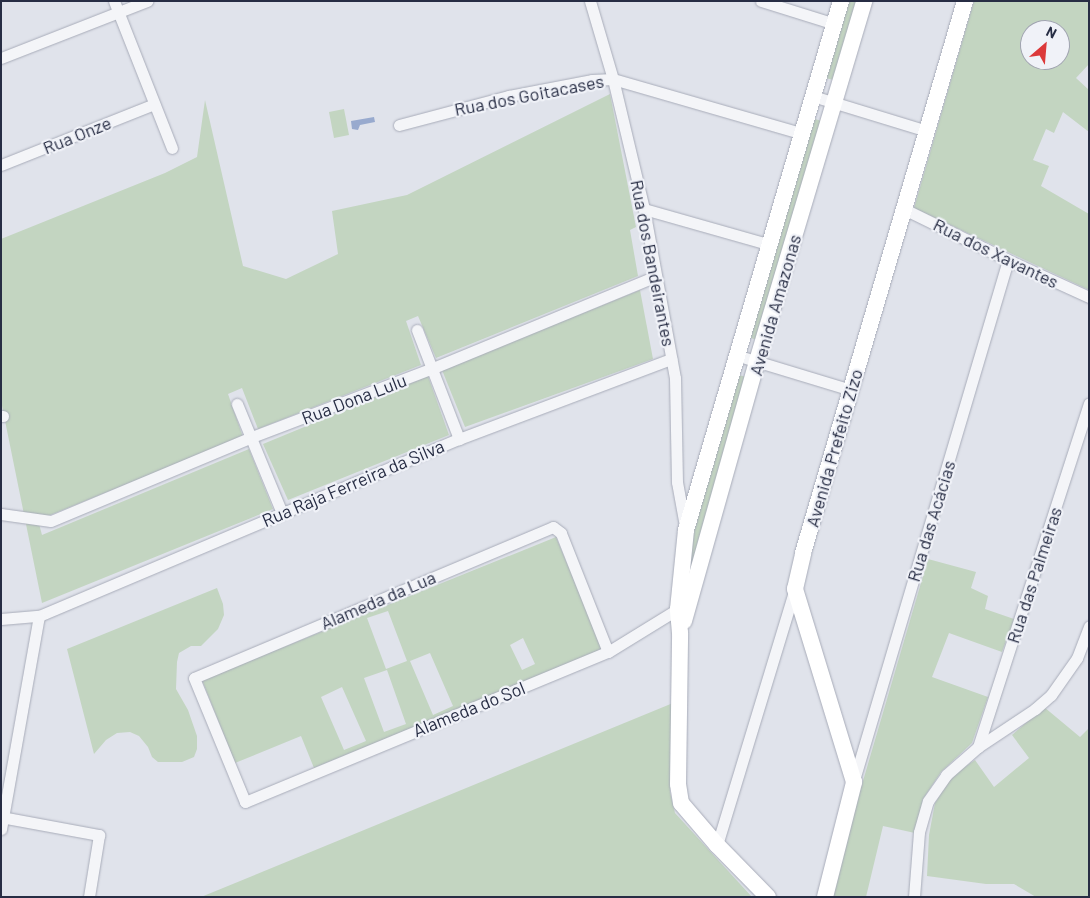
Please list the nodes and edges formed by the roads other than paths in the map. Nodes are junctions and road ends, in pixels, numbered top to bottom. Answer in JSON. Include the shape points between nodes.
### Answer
{"nodes":[{"id":1,"x":147,"y":1,"type":"edge"},
{"id":2,"x":590,"y":1,"type":"edge"},
{"id":3,"x":761,"y":1,"type":"edge"},
{"id":4,"x":841,"y":1,"type":"edge"},
{"id":5,"x":864,"y":1,"type":"edge"},
{"id":6,"x":965,"y":1,"type":"edge"},
{"id":7,"x":116,"y":7,"type":"edge"},
{"id":8,"x":835,"y":24,"type":"junction"},
{"id":9,"x":1,"y":58,"type":"edge"},
{"id":10,"x":613,"y":79,"type":"junction"},
{"id":11,"x":814,"y":96,"type":"junction"},
{"id":12,"x":835,"y":103,"type":"junction"},
{"id":13,"x":154,"y":104,"type":"junction"},
{"id":14,"x":399,"y":125,"type":"dead end"},
{"id":15,"x":927,"y":131,"type":"junction"},
{"id":16,"x":803,"y":134,"type":"junction"},
{"id":17,"x":172,"y":148,"type":"dead end"},
{"id":18,"x":1,"y":166,"type":"edge"},
{"id":19,"x":644,"y":209,"type":"junction"},
{"id":20,"x":904,"y":209,"type":"junction"},
{"id":21,"x":771,"y":245,"type":"junction"},
{"id":22,"x":1008,"y":260,"type":"junction"},
{"id":23,"x":656,"y":276,"type":"junction"},
{"id":24,"x":1089,"y":297,"type":"edge"},
{"id":25,"x":418,"y":330,"type":"dead end"},
{"id":26,"x":736,"y":356,"type":"junction"},
{"id":27,"x":671,"y":359,"type":"junction"},
{"id":28,"x":758,"y":361,"type":"junction"},
{"id":29,"x":433,"y":368,"type":"junction"},
{"id":30,"x":851,"y":390,"type":"junction"},
{"id":31,"x":1089,"y":403,"type":"edge"},
{"id":32,"x":237,"y":404,"type":"dead end"},
{"id":33,"x":252,"y":437,"type":"junction"},
{"id":34,"x":459,"y":439,"type":"junction"},
{"id":35,"x":282,"y":513,"type":"junction"},
{"id":36,"x":1,"y":514,"type":"edge"},
{"id":37,"x":686,"y":530,"type":"junction"},
{"id":38,"x":795,"y":589,"type":"junction"},
{"id":39,"x":683,"y":609,"type":"junction"},
{"id":40,"x":39,"y":616,"type":"junction"},
{"id":41,"x":1,"y":620,"type":"edge"},
{"id":42,"x":1089,"y":626,"type":"edge"},
{"id":43,"x":608,"y":652,"type":"junction"},
{"id":44,"x":978,"y":746,"type":"junction"},
{"id":45,"x":854,"y":782,"type":"junction"},
{"id":46,"x":244,"y":802,"type":"joint"},
{"id":47,"x":2,"y":821,"type":"edge"},
{"id":48,"x":716,"y":845,"type":"junction"},
{"id":49,"x":89,"y":897,"type":"edge"},
{"id":50,"x":768,"y":897,"type":"edge"},
{"id":51,"x":825,"y":897,"type":"edge"},
{"id":52,"x":914,"y":897,"type":"edge"}],
"edges":[{"from":1,"to":7,"type":"street"},
{"from":2,"to":10,"type":"street","name":"Rua dos Bandeirantes"},
{"from":3,"to":8,"type":"street"},
{"from":4,"to":8,"type":"main road","name":"Avenida Amazonas"},
{"from":5,"to":12,"type":"main road","name":"Avenida Amazonas"},
{"from":6,"to":15,"type":"main road","name":"Avenida Prefeito Zizo"},
{"from":7,"to":9,"type":"street"},
{"from":7,"to":13,"type":"street"},
{"from":8,"to":11,"type":"main road","name":"Avenida Amazonas"},
{"from":10,"to":14,"type":"street","name":"Rua dos Goitacases","via":[[500,98]]},
{"from":10,"to":16,"type":"street","name":"Rua dos Goitacases"},
{"from":10,"to":19,"type":"street","name":"Rua dos Bandeirantes"},
{"from":11,"to":12,"type":"street"},
{"from":11,"to":16,"type":"main road","name":"Avenida Amazonas"},
{"from":12,"to":15,"type":"street"},
{"from":12,"to":28,"type":"main road","name":"Avenida Amazonas"},
{"from":13,"to":17,"type":"street"},
{"from":13,"to":18,"type":"street","name":"Rua Onze"},
{"from":15,"to":20,"type":"main road","name":"Avenida Prefeito Zizo"},
{"from":16,"to":21,"type":"main road","name":"Avenida Amazonas"},
{"from":19,"to":21,"type":"street"},
{"from":19,"to":23,"type":"street","name":"Rua dos Bandeirantes"},
{"from":20,"to":22,"type":"street","name":"Rua dos Xavantes"},
{"from":20,"to":30,"type":"main road","name":"Avenida Prefeito Zizo"},
{"from":21,"to":26,"type":"main road","name":"Avenida Amazonas"},
{"from":22,"to":24,"type":"street","name":"Rua dos Xavantes"},
{"from":22,"to":45,"type":"street","name":"Rua das Acácias"},
{"from":23,"to":27,"type":"street","name":"Rua dos Bandeirantes"},
{"from":23,"to":29,"type":"street","name":"Rua Dona Lulu"},
{"from":25,"to":29,"type":"street"},
{"from":26,"to":28,"type":"street"},
{"from":26,"to":37,"type":"main road","name":"Avenida Amazonas"},
{"from":27,"to":34,"type":"street","name":"Rua Raja Ferreira da Silva"},
{"from":27,"to":37,"type":"street","name":"Rua dos Bandeirantes","via":[[675,378],[677,482]]},
{"from":28,"to":30,"type":"street"},
{"from":28,"to":39,"type":"main road","name":"Avenida Amazonas"},
{"from":29,"to":33,"type":"street","name":"Rua Dona Lulu"},
{"from":29,"to":34,"type":"street"},
{"from":30,"to":38,"type":"main road","name":"Avenida Prefeito Zizo"},
{"from":31,"to":44,"type":"street","name":"Rua das Palmeiras"},
{"from":32,"to":33,"type":"street"},
{"from":33,"to":35,"type":"street"},
{"from":33,"to":36,"type":"street","name":"Rua Dona Lulu","via":[[51,521]]},
{"from":34,"to":35,"type":"street","name":"Rua Raja Ferreira da Silva"},
{"from":35,"to":40,"type":"street","name":"Rua Raja Ferreira da Silva"},
{"from":37,"to":39,"type":"main road","name":"Avenida Amazonas"},
{"from":38,"to":45,"type":"main road"},
{"from":38,"to":48,"type":"street"},
{"from":39,"to":43,"type":"street","name":"Alameda do Sol"},
{"from":39,"to":48,"type":"main road","via":[[678,784],[681,803]]},
{"from":40,"to":41,"type":"street","name":"Rua Raja Ferreira da Silva"},
{"from":40,"to":47,"type":"street"},
{"from":42,"to":44,"type":"street","via":[[1077,658],[1051,695]]},
{"from":43,"to":46,"type":"street","name":"Alameda do Sol"},
{"from":43,"to":46,"type":"street","name":"Alameda da Lua","via":[[561,533],[557,529],[548,529],[194,678]]},
{"from":44,"to":52,"type":"street","via":[[946,776],[928,801],[919,832]]},
{"from":45,"to":51,"type":"main road"},
{"from":47,"to":49,"type":"street","via":[[99,835]]},
{"from":48,"to":50,"type":"main road"}]}
